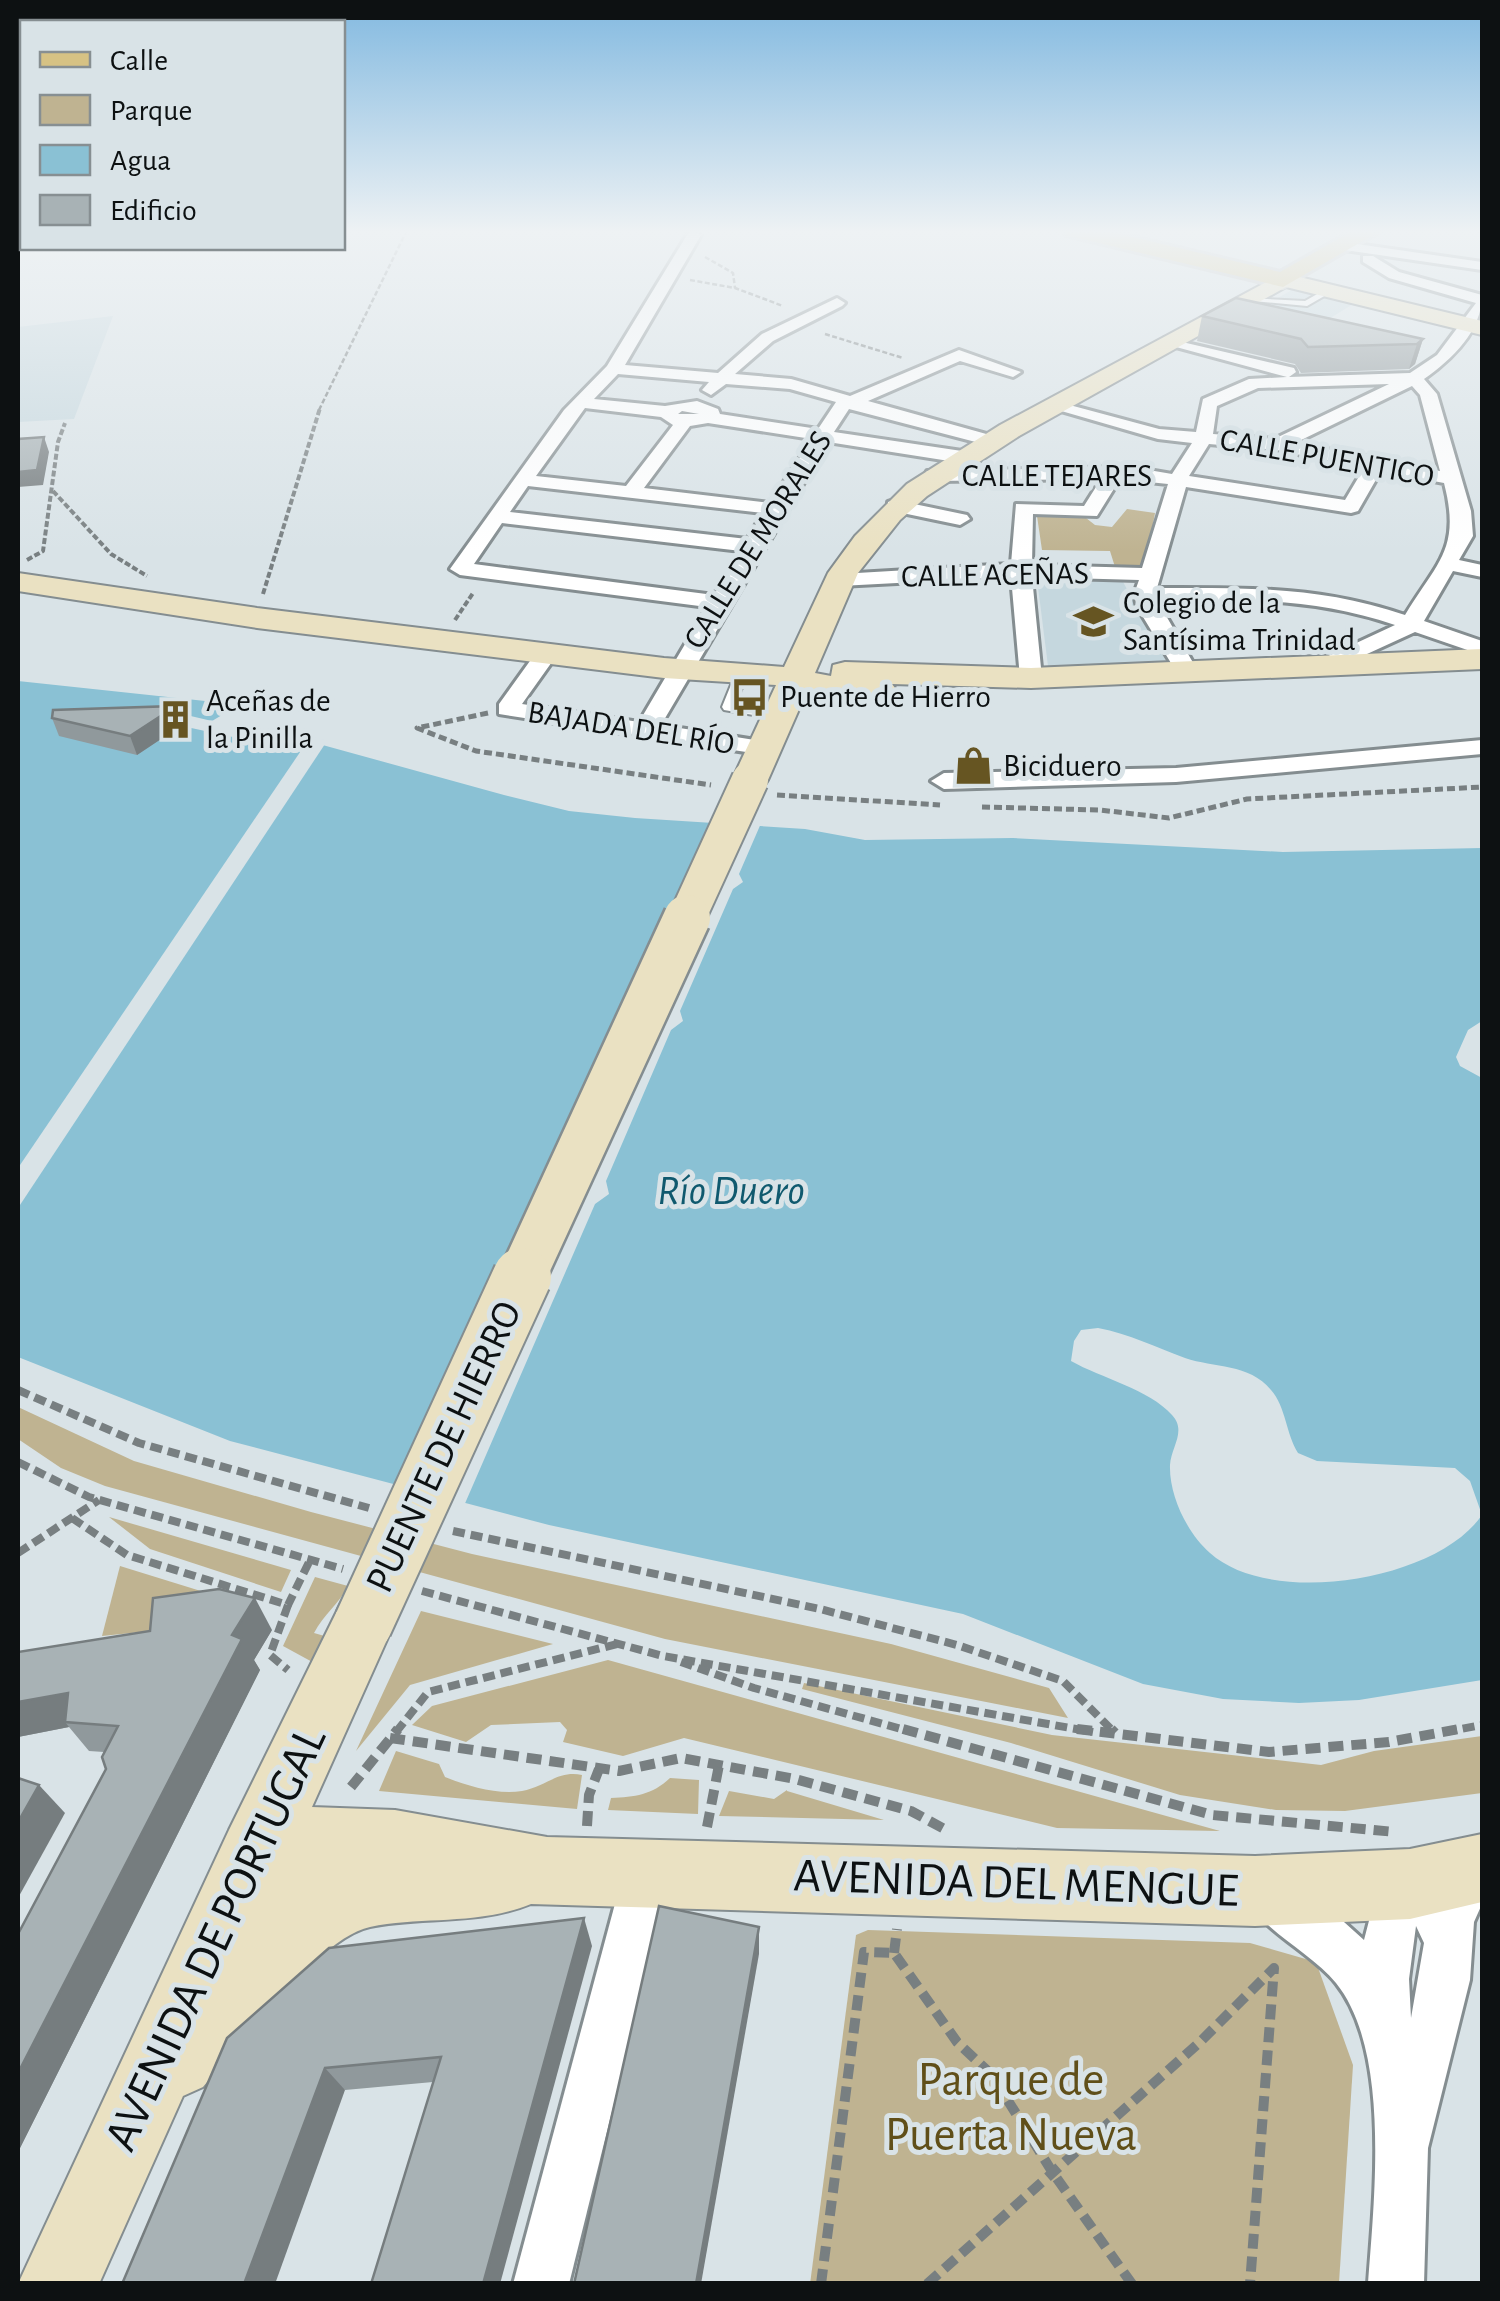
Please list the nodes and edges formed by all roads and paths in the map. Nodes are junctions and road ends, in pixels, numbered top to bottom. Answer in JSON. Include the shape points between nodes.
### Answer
{"nodes":[{"id":1,"x":353,"y":337,"type":"edge"},
{"id":2,"x":632,"y":337,"type":"edge"},
{"id":3,"x":763,"y":337,"type":"edge"},
{"id":4,"x":846,"y":337,"type":"edge"},
{"id":5,"x":1178,"y":337,"type":"edge"},
{"id":6,"x":1459,"y":337,"type":"edge"},
{"id":7,"x":1171,"y":341,"type":"junction"},
{"id":8,"x":614,"y":368,"type":"junction"},
{"id":9,"x":930,"y":368,"type":"junction"},
{"id":10,"x":1014,"y":372,"type":"dead end"},
{"id":11,"x":722,"y":377,"type":"junction"},
{"id":12,"x":1414,"y":378,"type":"junction"},
{"id":13,"x":1317,"y":380,"type":"junction"},
{"id":14,"x":854,"y":402,"type":"junction"},
{"id":15,"x":583,"y":403,"type":"junction"},
{"id":16,"x":1056,"y":404,"type":"junction"},
{"id":17,"x":703,"y":412,"type":"junction"},
{"id":18,"x":676,"y":417,"type":"junction"},
{"id":19,"x":65,"y":422,"type":"dead end"},
{"id":20,"x":821,"y":436,"type":"junction"},
{"id":21,"x":1204,"y":437,"type":"junction"},
{"id":22,"x":991,"y":440,"type":"junction"},
{"id":23,"x":1278,"y":445,"type":"junction"},
{"id":24,"x":962,"y":458,"type":"junction"},
{"id":25,"x":1375,"y":464,"type":"junction"},
{"id":26,"x":1114,"y":473,"type":"junction"},
{"id":27,"x":934,"y":475,"type":"junction"},
{"id":28,"x":1179,"y":478,"type":"junction"},
{"id":29,"x":1450,"y":479,"type":"junction"},
{"id":30,"x":524,"y":480,"type":"junction"},
{"id":31,"x":52,"y":490,"type":"junction"},
{"id":32,"x":631,"y":492,"type":"junction"},
{"id":33,"x":976,"y":499,"type":"dead end"},
{"id":34,"x":895,"y":506,"type":"junction"},
{"id":35,"x":775,"y":509,"type":"junction"},
{"id":36,"x":498,"y":517,"type":"junction"},
{"id":37,"x":753,"y":546,"type":"junction"},
{"id":38,"x":1447,"y":564,"type":"junction"},
{"id":39,"x":18,"y":566,"type":"edge"},
{"id":40,"x":1021,"y":571,"type":"junction"},
{"id":41,"x":1482,"y":571,"type":"edge"},
{"id":42,"x":486,"y":572,"type":"junction"},
{"id":43,"x":840,"y":580,"type":"junction"},
{"id":44,"x":18,"y":582,"type":"edge"},
{"id":45,"x":160,"y":584,"type":"dead end"},
{"id":46,"x":1147,"y":584,"type":"junction"},
{"id":47,"x":256,"y":599,"type":"junction"},
{"id":48,"x":720,"y":602,"type":"junction"},
{"id":49,"x":1412,"y":623,"type":"junction"},
{"id":50,"x":443,"y":637,"type":"junction"},
{"id":51,"x":1482,"y":648,"type":"edge"},
{"id":52,"x":548,"y":652,"type":"junction"},
{"id":53,"x":1482,"y":659,"type":"edge"},
{"id":54,"x":1330,"y":664,"type":"junction"},
{"id":55,"x":678,"y":669,"type":"junction"},
{"id":56,"x":743,"y":670,"type":"junction"},
{"id":57,"x":1188,"y":673,"type":"junction"},
{"id":58,"x":797,"y":677,"type":"junction"},
{"id":59,"x":966,"y":678,"type":"junction"},
{"id":60,"x":1031,"y":678,"type":"junction"},
{"id":61,"x":878,"y":688,"type":"junction"},
{"id":62,"x":508,"y":709,"type":"junction"},
{"id":63,"x":645,"y":732,"type":"junction"},
{"id":64,"x":765,"y":748,"type":"junction"},
{"id":65,"x":1482,"y":748,"type":"edge"},
{"id":66,"x":672,"y":780,"type":"dead end"},
{"id":67,"x":944,"y":781,"type":"dead end"},
{"id":68,"x":1482,"y":786,"type":"edge"},
{"id":69,"x":802,"y":798,"type":"dead end"},
{"id":70,"x":955,"y":806,"type":"dead end"},
{"id":71,"x":973,"y":806,"type":"dead end"},
{"id":72,"x":18,"y":1390,"type":"edge"},
{"id":73,"x":18,"y":1462,"type":"edge"},
{"id":74,"x":99,"y":1500,"type":"junction"},
{"id":75,"x":378,"y":1510,"type":"dead end"},
{"id":76,"x":72,"y":1518,"type":"junction"},
{"id":77,"x":434,"y":1526,"type":"dead end"},
{"id":78,"x":18,"y":1553,"type":"edge"},
{"id":79,"x":310,"y":1560,"type":"junction"},
{"id":80,"x":372,"y":1594,"type":"junction"},
{"id":81,"x":288,"y":1606,"type":"junction"},
{"id":82,"x":618,"y":1644,"type":"junction"},
{"id":83,"x":664,"y":1656,"type":"junction"},
{"id":84,"x":288,"y":1670,"type":"dead end"},
{"id":85,"x":1482,"y":1725,"type":"edge"},
{"id":86,"x":1116,"y":1734,"type":"junction"},
{"id":87,"x":309,"y":1736,"type":"junction"},
{"id":88,"x":390,"y":1738,"type":"junction"},
{"id":89,"x":719,"y":1765,"type":"junction"},
{"id":90,"x":599,"y":1769,"type":"junction"},
{"id":91,"x":707,"y":1833,"type":"dead end"},
{"id":92,"x":956,"y":1835,"type":"dead end"},
{"id":93,"x":362,"y":1841,"type":"junction"},
{"id":94,"x":567,"y":1850,"type":"junction"},
{"id":95,"x":253,"y":1854,"type":"junction"},
{"id":96,"x":1413,"y":1858,"type":"junction"},
{"id":97,"x":1482,"y":1869,"type":"edge"},
{"id":98,"x":646,"y":1874,"type":"junction"},
{"id":99,"x":1255,"y":1891,"type":"junction"},
{"id":100,"x":898,"y":1921,"type":"dead end"},
{"id":101,"x":1448,"y":1940,"type":"junction"},
{"id":102,"x":894,"y":1952,"type":"junction"},
{"id":103,"x":1387,"y":2027,"type":"junction"},
{"id":104,"x":136,"y":2110,"type":"junction"},
{"id":105,"x":1052,"y":2173,"type":"junction"},
{"id":106,"x":1402,"y":2188,"type":"junction"},
{"id":107,"x":56,"y":2274,"type":"edge"},
{"id":108,"x":541,"y":2284,"type":"edge"},
{"id":109,"x":821,"y":2284,"type":"edge"},
{"id":110,"x":927,"y":2284,"type":"edge"},
{"id":111,"x":1132,"y":2284,"type":"edge"},
{"id":112,"x":1250,"y":2284,"type":"edge"},
{"id":113,"x":1396,"y":2284,"type":"edge"}],
"edges":[{"from":1,"to":47,"type":"path","via":[[328,385]]},
{"from":2,"to":8,"type":"street"},
{"from":3,"to":11,"type":"street"},
{"from":4,"to":9,"type":"path"},
{"from":5,"to":7,"type":"main road","name":"PUENTE DE HIERRO"},
{"from":6,"to":12,"type":"street"},
{"from":7,"to":13,"type":"street"},
{"from":7,"to":16,"type":"main road","name":"PUENTE DE HIERRO"},
{"from":8,"to":11,"type":"street"},
{"from":8,"to":15,"type":"street"},
{"from":9,"to":10,"type":"street","name":"CALLE DE MORALES","via":[[960,355]]},
{"from":9,"to":14,"type":"street","name":"CALLE DE MORALES"},
{"from":11,"to":14,"type":"street","via":[[791,384]]},
{"from":11,"to":17,"type":"street"},
{"from":12,"to":13,"type":"street"},
{"from":12,"to":23,"type":"street"},
{"from":12,"to":29,"type":"street","via":[[1428,394]]},
{"from":13,"to":21,"type":"street","via":[[1255,383],[1222,396],[1209,403]]},
{"from":14,"to":20,"type":"street","name":"CALLE DE MORALES","via":[[843,405]]},
{"from":14,"to":22,"type":"street"},
{"from":15,"to":18,"type":"street"},
{"from":15,"to":30,"type":"street"},
{"from":16,"to":21,"type":"street","name":"CALLE PUENTICO","via":[[1130,428]]},
{"from":16,"to":22,"type":"main road","name":"PUENTE DE HIERRO"},
{"from":17,"to":18,"type":"street"},
{"from":17,"to":20,"type":"street"},
{"from":18,"to":32,"type":"street"},
{"from":19,"to":31,"type":"path"},
{"from":20,"to":24,"type":"street"},
{"from":20,"to":35,"type":"street","name":"CALLE DE MORALES"},
{"from":21,"to":23,"type":"street","name":"CALLE PUENTICO"},
{"from":21,"to":28,"type":"street"},
{"from":22,"to":24,"type":"main road","name":"PUENTE DE HIERRO"},
{"from":23,"to":25,"type":"street","name":"CALLE PUENTICO"},
{"from":24,"to":27,"type":"main road","name":"PUENTE DE HIERRO"},
{"from":25,"to":28,"type":"street","name":"CALLE TEJARES","via":[[1351,507]]},
{"from":25,"to":29,"type":"street","name":"CALLE PUENTICO"},
{"from":26,"to":27,"type":"street","name":"CALLE TEJARES"},
{"from":26,"to":28,"type":"street","name":"CALLE TEJARES"},
{"from":26,"to":40,"type":"street","via":[[1090,512],[1023,508]]},
{"from":27,"to":34,"type":"main road","name":"PUENTE DE HIERRO"},
{"from":28,"to":46,"type":"street"},
{"from":29,"to":38,"type":"street","via":[[1462,511],[1462,536]]},
{"from":30,"to":32,"type":"street"},
{"from":30,"to":36,"type":"street"},
{"from":31,"to":39,"type":"path","via":[[43,551]]},
{"from":31,"to":45,"type":"path","via":[[111,554]]},
{"from":32,"to":35,"type":"street"},
{"from":33,"to":34,"type":"street","via":[[953,527]]},
{"from":34,"to":43,"type":"main road","name":"PUENTE DE HIERRO"},
{"from":35,"to":37,"type":"street","name":"CALLE DE MORALES"},
{"from":36,"to":37,"type":"street"},
{"from":36,"to":42,"type":"street","via":[[460,569]]},
{"from":37,"to":48,"type":"street","name":"CALLE DE MORALES"},
{"from":38,"to":41,"type":"street"},
{"from":38,"to":49,"type":"street"},
{"from":40,"to":43,"type":"street","name":"CALLE ACEÑAS"},
{"from":40,"to":46,"type":"street","name":"CALLE ACEÑAS"},
{"from":40,"to":60,"type":"street"},
{"from":42,"to":48,"type":"street"},
{"from":42,"to":50,"type":"path"},
{"from":43,"to":58,"type":"main road","name":"PUENTE DE HIERRO"},
{"from":44,"to":47,"type":"main road"},
{"from":46,"to":49,"type":"street","name":"CALLE ACEÑAS","via":[[1347,602]]},
{"from":46,"to":57,"type":"street","via":[[1148,607]]},
{"from":47,"to":50,"type":"main road"},
{"from":48,"to":55,"type":"street","name":"CALLE DE MORALES"},
{"from":49,"to":51,"type":"street","name":"CALLE ACEÑAS"},
{"from":49,"to":54,"type":"street"},
{"from":50,"to":52,"type":"main road"},
{"from":52,"to":55,"type":"main road"},
{"from":52,"to":62,"type":"street","name":"BAJADA DEL RÍO"},
{"from":53,"to":54,"type":"main road"},
{"from":54,"to":57,"type":"main road"},
{"from":55,"to":56,"type":"main road"},
{"from":55,"to":63,"type":"street","name":"CALLE DE MORALES"},
{"from":56,"to":58,"type":"main road"},
{"from":56,"to":64,"type":"lane","via":[[728,707]]},
{"from":57,"to":60,"type":"main road"},
{"from":58,"to":59,"type":"main road","via":[[841,672]]},
{"from":58,"to":61,"type":"main road","via":[[831,687]]},
{"from":58,"to":64,"type":"main road","name":"PUENTE DE HIERRO"},
{"from":59,"to":60,"type":"main road"},
{"from":59,"to":61,"type":"main road"},
{"from":61,"to":64,"type":"main road","via":[[819,702]]},
{"from":62,"to":63,"type":"street","name":"BAJADA DEL RÍO"},
{"from":62,"to":66,"type":"path","via":[[418,728],[476,751]]},
{"from":63,"to":64,"type":"street","name":"BAJADA DEL RÍO"},
{"from":64,"to":80,"type":"main road","name":"PUENTE DE HIERRO","bridge":true},
{"from":65,"to":67,"type":"street","via":[[1176,775]]},
{"from":68,"to":71,"type":"path","via":[[1247,799],[1170,818]]},
{"from":69,"to":70,"type":"path"},
{"from":72,"to":75,"type":"path","via":[[139,1443]]},
{"from":73,"to":74,"type":"path"},
{"from":74,"to":76,"type":"path"},
{"from":74,"to":79,"type":"path"},
{"from":76,"to":78,"type":"path"},
{"from":76,"to":81,"type":"path","via":[[126,1555]]},
{"from":77,"to":86,"type":"path","via":[[957,1645],[1063,1680]]},
{"from":79,"to":80,"type":"path"},
{"from":79,"to":81,"type":"path"},
{"from":80,"to":82,"type":"path"},
{"from":80,"to":87,"type":"main road","name":"AVENIDA DE PORTUGAL"},
{"from":81,"to":84,"type":"path","via":[[270,1654]]},
{"from":82,"to":83,"type":"path"},
{"from":82,"to":88,"type":"path","via":[[428,1692]]},
{"from":83,"to":86,"type":"path"},
{"from":83,"to":96,"type":"path","via":[[754,1688],[1212,1815]]},
{"from":85,"to":86,"type":"path","via":[[1388,1742],[1269,1752]]},
{"from":87,"to":93,"type":"main road","via":[[304,1765],[315,1800],[338,1828]]},
{"from":87,"to":95,"type":"main road","name":"AVENIDA DE PORTUGAL"},
{"from":88,"to":90,"type":"path"},
{"from":88,"to":93,"type":"path"},
{"from":89,"to":90,"type":"path","via":[[680,1758]]},
{"from":89,"to":91,"type":"path"},
{"from":89,"to":92,"type":"path","via":[[912,1811]]},
{"from":90,"to":94,"type":"path"},
{"from":93,"to":94,"type":"main road","name":"AVENIDA DEL MENGUE","via":[[460,1886]]},
{"from":93,"to":95,"type":"main road","via":[[290,1880]]},
{"from":93,"to":104,"type":"main road","via":[[312,1922],[264,1961]]},
{"from":94,"to":98,"type":"main road","name":"AVENIDA DEL MENGUE"},
{"from":95,"to":104,"type":"main road","name":"AVENIDA DE PORTUGAL"},
{"from":96,"to":97,"type":"main road","name":"AVENIDA DEL MENGUE"},
{"from":96,"to":99,"type":"main road","name":"AVENIDA DEL MENGUE"},
{"from":96,"to":101,"type":"street"},
{"from":96,"to":103,"type":"street","via":[[1389,1940]]},
{"from":97,"to":101,"type":"street","via":[[1456,1903]]},
{"from":98,"to":99,"type":"main road","name":"AVENIDA DEL MENGUE"},
{"from":98,"to":108,"type":"street"},
{"from":99,"to":103,"type":"street","via":[[1293,1911],[1337,1948],[1370,1990]]},
{"from":100,"to":102,"type":"path"},
{"from":101,"to":106,"type":"street"},
{"from":102,"to":105,"type":"path","via":[[958,2042],[992,2075]]},
{"from":102,"to":109,"type":"path","via":[[864,1952]]},
{"from":103,"to":106,"type":"street"},
{"from":104,"to":107,"type":"main road","name":"AVENIDA DE PORTUGAL"},
{"from":105,"to":110,"type":"path"},
{"from":105,"to":111,"type":"path"},
{"from":105,"to":112,"type":"path","via":[[1274,1968]]},
{"from":106,"to":113,"type":"street"}]}
